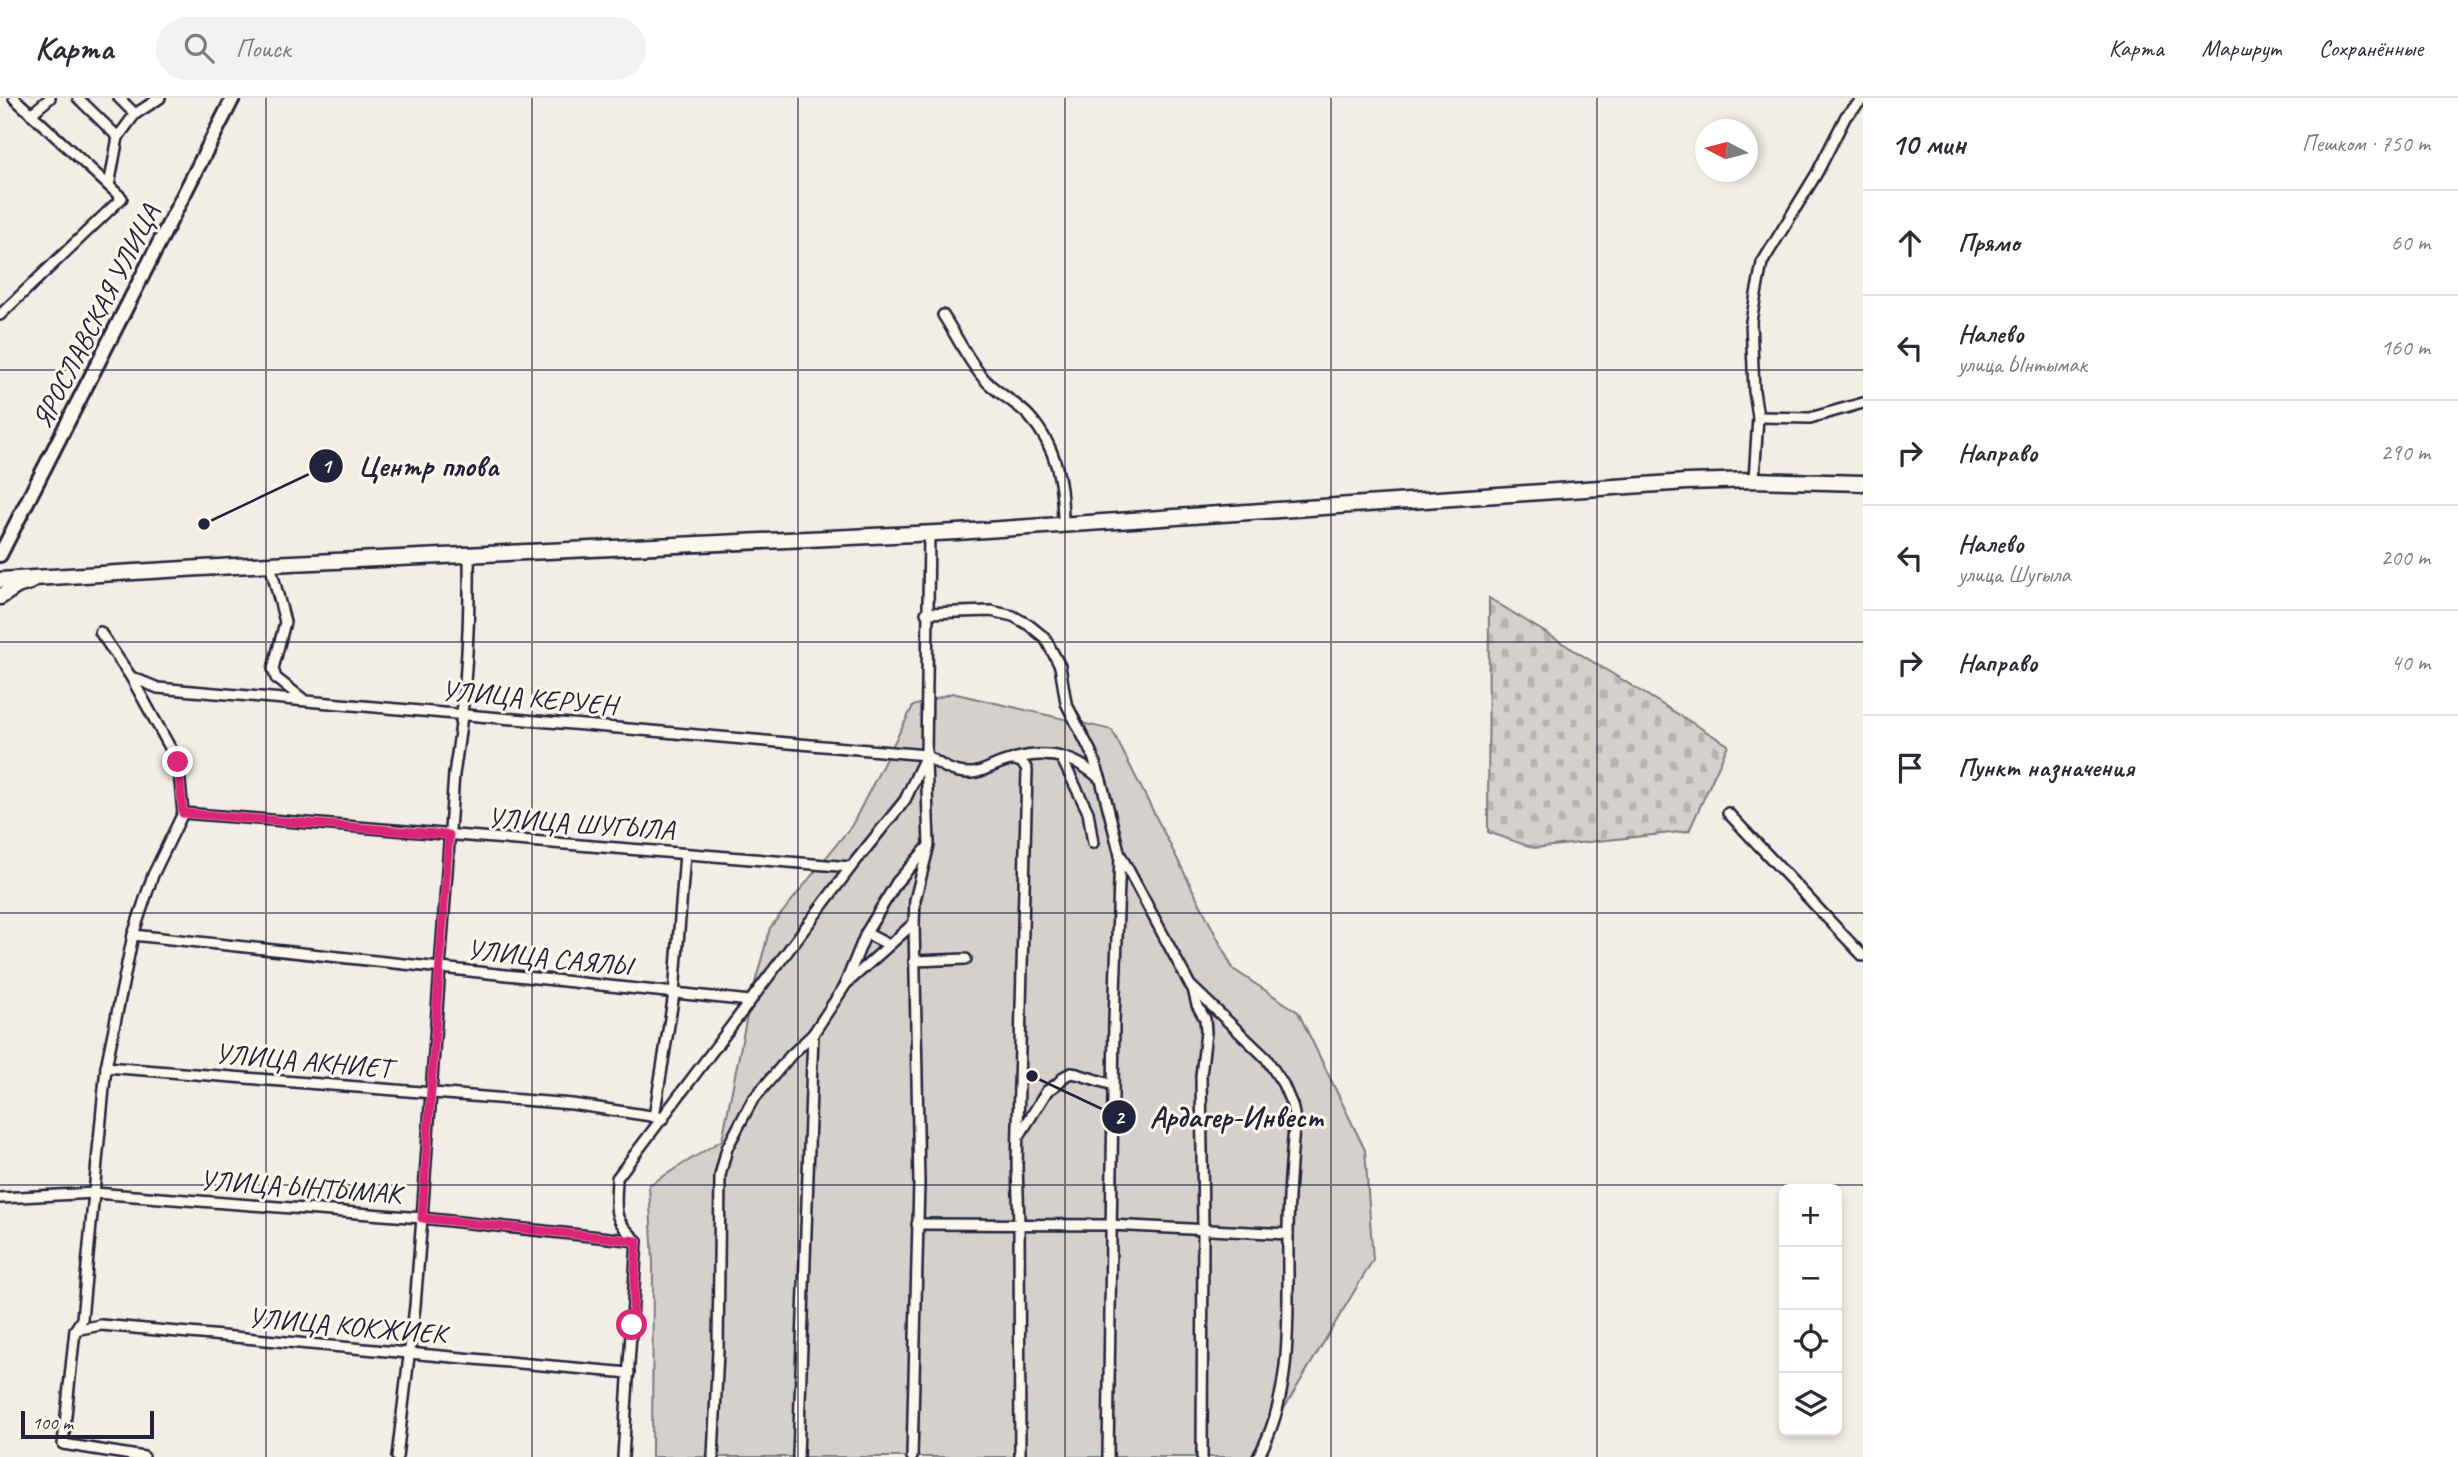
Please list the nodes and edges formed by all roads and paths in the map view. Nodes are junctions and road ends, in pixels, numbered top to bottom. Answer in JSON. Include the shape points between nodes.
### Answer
{"nodes":[{"id":1,"x":14,"y":98,"type":"edge"},
{"id":2,"x":50,"y":98,"type":"edge"},
{"id":3,"x":78,"y":98,"type":"edge"},
{"id":4,"x":119,"y":98,"type":"edge"},
{"id":5,"x":160,"y":98,"type":"edge"},
{"id":6,"x":233,"y":98,"type":"edge"},
{"id":7,"x":1863,"y":99,"type":"edge"},
{"id":8,"x":31,"y":114,"type":"junction"},
{"id":9,"x":135,"y":114,"type":"junction"},
{"id":10,"x":118,"y":137,"type":"junction"},
{"id":11,"x":109,"y":186,"type":"junction"},
{"id":12,"x":943,"y":315,"type":"dead end"},
{"id":13,"x":0,"y":316,"type":"edge"},
{"id":14,"x":1863,"y":403,"type":"edge"},
{"id":15,"x":1758,"y":417,"type":"junction"},
{"id":16,"x":1754,"y":480,"type":"junction"},
{"id":17,"x":1863,"y":483,"type":"edge"},
{"id":18,"x":1063,"y":526,"type":"junction"},
{"id":19,"x":929,"y":534,"type":"junction"},
{"id":20,"x":0,"y":555,"type":"edge"},
{"id":21,"x":469,"y":555,"type":"junction"},
{"id":22,"x":270,"y":564,"type":"junction"},
{"id":23,"x":46,"y":576,"type":"junction"},
{"id":24,"x":0,"y":580,"type":"edge"},
{"id":25,"x":0,"y":597,"type":"edge"},
{"id":26,"x":926,"y":613,"type":"junction"},
{"id":27,"x":100,"y":632,"type":"dead end"},
{"id":28,"x":131,"y":677,"type":"junction"},
{"id":29,"x":304,"y":701,"type":"junction"},
{"id":30,"x":464,"y":713,"type":"junction"},
{"id":31,"x":926,"y":755,"type":"junction"},
{"id":32,"x":1062,"y":759,"type":"junction"},
{"id":33,"x":1012,"y":760,"type":"junction"},
{"id":34,"x":1101,"y":780,"type":"junction"},
{"id":35,"x":183,"y":813,"type":"junction"},
{"id":36,"x":1728,"y":813,"type":"dead end"},
{"id":37,"x":449,"y":835,"type":"junction"},
{"id":38,"x":1093,"y":843,"type":"dead end"},
{"id":39,"x":929,"y":845,"type":"junction"},
{"id":40,"x":685,"y":853,"type":"junction"},
{"id":41,"x":1120,"y":855,"type":"junction"},
{"id":42,"x":851,"y":867,"type":"junction"},
{"id":43,"x":914,"y":923,"type":"junction"},
{"id":44,"x":866,"y":933,"type":"junction"},
{"id":45,"x":133,"y":935,"type":"junction"},
{"id":46,"x":889,"y":945,"type":"junction"},
{"id":47,"x":1863,"y":957,"type":"edge"},
{"id":48,"x":966,"y":959,"type":"dead end"},
{"id":49,"x":914,"y":961,"type":"junction"},
{"id":50,"x":439,"y":968,"type":"junction"},
{"id":51,"x":846,"y":984,"type":"junction"},
{"id":52,"x":1192,"y":987,"type":"junction"},
{"id":53,"x":674,"y":993,"type":"junction"},
{"id":54,"x":750,"y":1000,"type":"junction"},
{"id":55,"x":813,"y":1034,"type":"junction"},
{"id":56,"x":106,"y":1067,"type":"junction"},
{"id":57,"x":1113,"y":1085,"type":"junction"},
{"id":58,"x":430,"y":1094,"type":"junction"},
{"id":59,"x":659,"y":1117,"type":"junction"},
{"id":60,"x":1018,"y":1137,"type":"junction"},
{"id":61,"x":95,"y":1194,"type":"junction"},
{"id":62,"x":0,"y":1198,"type":"edge"},
{"id":63,"x":422,"y":1218,"type":"junction"},
{"id":64,"x":1019,"y":1223,"type":"junction"},
{"id":65,"x":917,"y":1224,"type":"junction"},
{"id":66,"x":1110,"y":1225,"type":"junction"},
{"id":67,"x":1203,"y":1229,"type":"junction"},
{"id":68,"x":1288,"y":1234,"type":"junction"},
{"id":69,"x":637,"y":1241,"type":"junction"},
{"id":70,"x":75,"y":1330,"type":"junction"},
{"id":71,"x":408,"y":1354,"type":"junction"},
{"id":72,"x":629,"y":1373,"type":"junction"},
{"id":73,"x":144,"y":1457,"type":"edge"},
{"id":74,"x":397,"y":1457,"type":"edge"},
{"id":75,"x":623,"y":1457,"type":"edge"},
{"id":76,"x":713,"y":1457,"type":"edge"},
{"id":77,"x":798,"y":1457,"type":"edge"},
{"id":78,"x":912,"y":1457,"type":"edge"},
{"id":79,"x":1020,"y":1457,"type":"edge"},
{"id":80,"x":1108,"y":1457,"type":"edge"},
{"id":81,"x":1202,"y":1457,"type":"edge"},
{"id":82,"x":1258,"y":1457,"type":"edge"}],
"edges":[{"from":1,"to":8,"type":"street"},
{"from":2,"to":8,"type":"street"},
{"from":3,"to":10,"type":"street"},
{"from":4,"to":9,"type":"street"},
{"from":5,"to":9,"type":"street"},
{"from":6,"to":20,"type":"main road","name":"ЯРОСЛАВСКАЯ УЛИЦА"},
{"from":7,"to":15,"type":"street","via":[[1846,116],[1762,263],[1751,321]]},
{"from":8,"to":11,"type":"street"},
{"from":9,"to":10,"type":"street"},
{"from":10,"to":11,"type":"street"},
{"from":11,"to":13,"type":"street","via":[[122,198]]},
{"from":12,"to":18,"type":"street","via":[[972,364],[1028,415],[1053,452],[1062,483]]},
{"from":14,"to":15,"type":"street","via":[[1810,418]]},
{"from":15,"to":16,"type":"street"},
{"from":16,"to":17,"type":"highway"},
{"from":16,"to":18,"type":"highway"},
{"from":18,"to":19,"type":"highway"},
{"from":19,"to":21,"type":"highway"},
{"from":19,"to":26,"type":"street"},
{"from":21,"to":22,"type":"highway"},
{"from":21,"to":30,"type":"street"},
{"from":22,"to":23,"type":"highway"},
{"from":22,"to":29,"type":"street","via":[[285,622],[273,669]]},
{"from":23,"to":24,"type":"highway"},
{"from":23,"to":25,"type":"highway"},
{"from":26,"to":31,"type":"street"},
{"from":26,"to":34,"type":"street","via":[[991,611],[1029,625],[1045,638],[1060,666],[1066,703]]},
{"from":27,"to":28,"type":"street"},
{"from":28,"to":29,"type":"street","name":"УЛИЦА КЕРУЕН","via":[[158,688]]},
{"from":28,"to":35,"type":"street","via":[[178,762]]},
{"from":29,"to":30,"type":"street","name":"УЛИЦА КЕРУЕН"},
{"from":30,"to":31,"type":"street","name":"УЛИЦА КЕРУЕН"},
{"from":30,"to":37,"type":"street"},
{"from":31,"to":33,"type":"street","via":[[947,770],[973,773]]},
{"from":31,"to":39,"type":"street"},
{"from":31,"to":42,"type":"street","via":[[905,800]]},
{"from":32,"to":33,"type":"street","via":[[1046,753]]},
{"from":32,"to":34,"type":"street","via":[[1081,764]]},
{"from":32,"to":38,"type":"street","via":[[1088,812]]},
{"from":33,"to":60,"type":"street","via":[[1027,770]]},
{"from":34,"to":41,"type":"street"},
{"from":35,"to":37,"type":"street","name":"УЛИЦА ШУГЫЛА"},
{"from":35,"to":45,"type":"street","via":[[153,875]]},
{"from":36,"to":47,"type":"street"},
{"from":37,"to":40,"type":"street","name":"УЛИЦА ШУГЫЛА"},
{"from":37,"to":50,"type":"street"},
{"from":39,"to":43,"type":"street"},
{"from":39,"to":44,"type":"street","via":[[897,881]]},
{"from":40,"to":42,"type":"street","name":"УЛИЦА ШУГЫЛА"},
{"from":40,"to":53,"type":"street"},
{"from":41,"to":52,"type":"street"},
{"from":41,"to":57,"type":"street"},
{"from":42,"to":54,"type":"street"},
{"from":43,"to":46,"type":"street"},
{"from":43,"to":49,"type":"street"},
{"from":44,"to":46,"type":"street"},
{"from":44,"to":51,"type":"street"},
{"from":45,"to":50,"type":"street","name":"УЛИЦА САЯЛЫ"},
{"from":45,"to":56,"type":"street"},
{"from":46,"to":51,"type":"street"},
{"from":48,"to":49,"type":"street"},
{"from":49,"to":65,"type":"street"},
{"from":50,"to":53,"type":"street","name":"УЛИЦА САЯЛЫ"},
{"from":50,"to":58,"type":"street"},
{"from":51,"to":55,"type":"street"},
{"from":52,"to":67,"type":"street","via":[[1206,1032],[1201,1076]]},
{"from":52,"to":68,"type":"street","via":[[1266,1058],[1292,1105]]},
{"from":53,"to":54,"type":"street","name":"УЛИЦА САЯЛЫ"},
{"from":53,"to":59,"type":"street"},
{"from":54,"to":59,"type":"street"},
{"from":55,"to":76,"type":"street","via":[[752,1101],[727,1148],[720,1176]]},
{"from":55,"to":77,"type":"street"},
{"from":56,"to":58,"type":"street","name":"УЛИЦА АКНИЕТ"},
{"from":56,"to":61,"type":"street"},
{"from":57,"to":60,"type":"street","via":[[1077,1074],[1065,1076],[1046,1091]]},
{"from":57,"to":66,"type":"street"},
{"from":58,"to":59,"type":"street","name":"УЛИЦА АКНИЕТ","via":[[572,1104]]},
{"from":58,"to":63,"type":"street"},
{"from":59,"to":69,"type":"street","via":[[617,1178],[615,1213]]},
{"from":60,"to":64,"type":"street"},
{"from":61,"to":62,"type":"street","name":"УЛИЦА ЫНТЫМАК"},
{"from":61,"to":63,"type":"street","name":"УЛИЦА ЫНТЫМАК"},
{"from":61,"to":70,"type":"street","via":[[82,1319]]},
{"from":63,"to":69,"type":"street","name":"УЛИЦА ЫНТЫМАК"},
{"from":63,"to":71,"type":"street"},
{"from":64,"to":65,"type":"street"},
{"from":64,"to":66,"type":"street"},
{"from":64,"to":79,"type":"street"},
{"from":65,"to":78,"type":"street"},
{"from":66,"to":67,"type":"street"},
{"from":66,"to":80,"type":"street"},
{"from":67,"to":68,"type":"street"},
{"from":67,"to":81,"type":"street"},
{"from":68,"to":82,"type":"street","via":[[1286,1355],[1274,1421]]},
{"from":69,"to":72,"type":"street"},
{"from":70,"to":71,"type":"street","name":"УЛИЦА КОКЖИЕК","via":[[101,1325]]},
{"from":70,"to":73,"type":"street","via":[[63,1444]]},
{"from":71,"to":72,"type":"street","name":"УЛИЦА КОКЖИЕК"},
{"from":71,"to":74,"type":"street"},
{"from":72,"to":75,"type":"street"}]}
